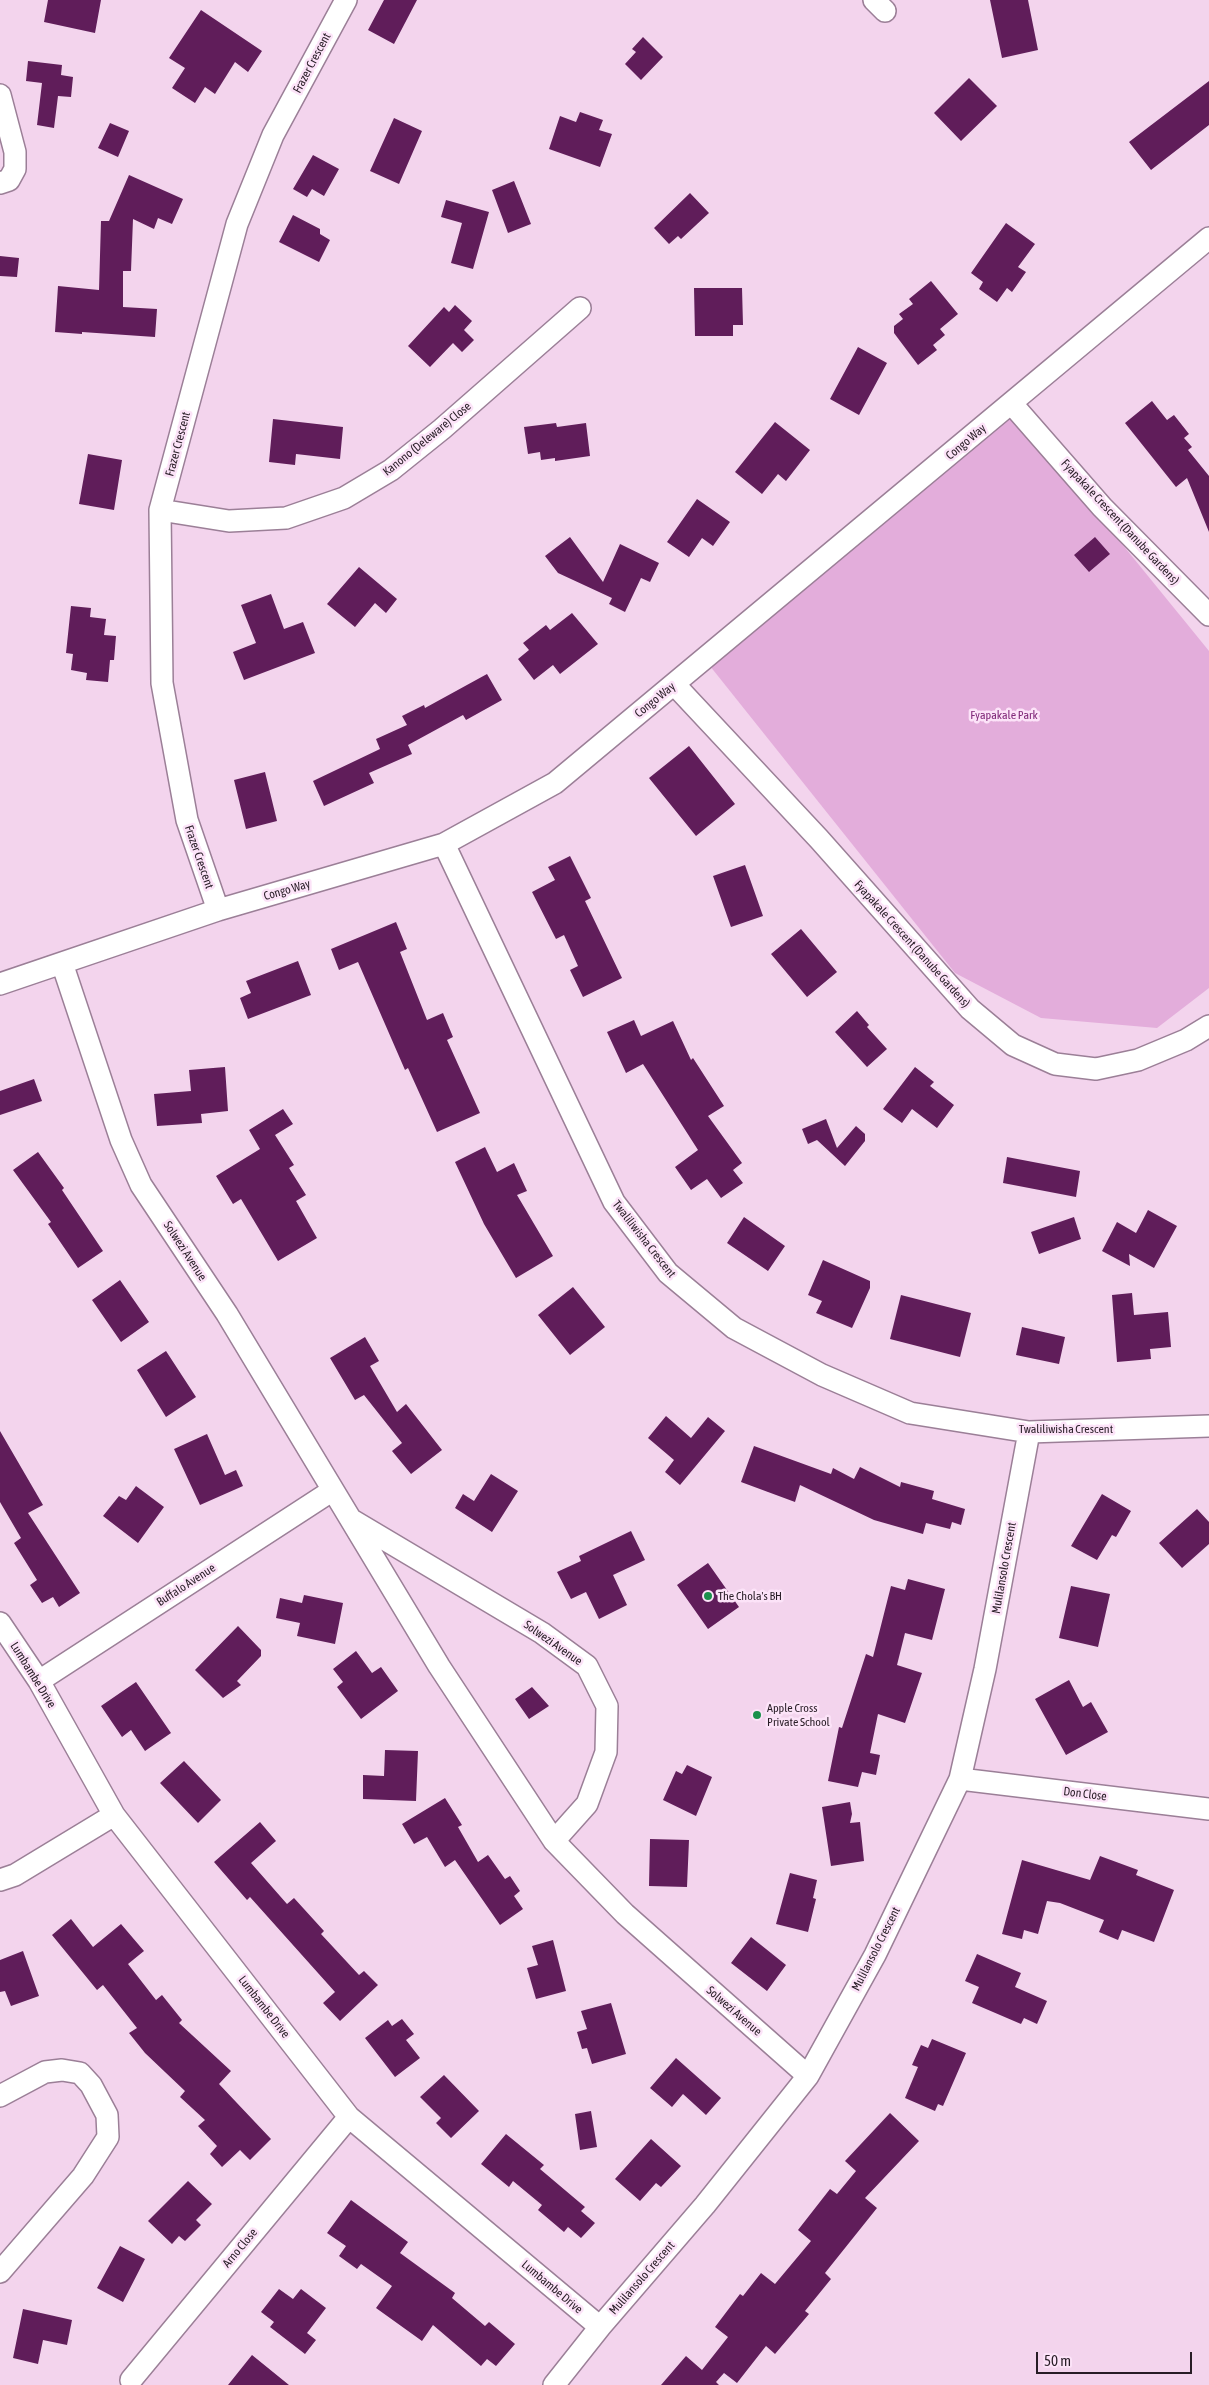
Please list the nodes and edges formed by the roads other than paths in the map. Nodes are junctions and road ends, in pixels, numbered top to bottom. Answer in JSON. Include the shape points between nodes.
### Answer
{"nodes":[{"id":1,"x":346,"y":0,"type":"edge"},
{"id":2,"x":0,"y":95,"type":"edge"},
{"id":3,"x":0,"y":183,"type":"edge"},
{"id":4,"x":1209,"y":238,"type":"edge"},
{"id":5,"x":580,"y":308,"type":"dead end"},
{"id":6,"x":1012,"y":404,"type":"junction"},
{"id":7,"x":160,"y":510,"type":"junction"},
{"id":8,"x":1209,"y":615,"type":"edge"},
{"id":9,"x":674,"y":684,"type":"junction"},
{"id":10,"x":444,"y":844,"type":"junction"},
{"id":11,"x":218,"y":910,"type":"junction"},
{"id":12,"x":62,"y":963,"type":"junction"},
{"id":13,"x":0,"y":984,"type":"edge"},
{"id":14,"x":1209,"y":1026,"type":"edge"},
{"id":15,"x":1209,"y":1426,"type":"edge"},
{"id":16,"x":1029,"y":1432,"type":"junction"},
{"id":17,"x":333,"y":1490,"type":"junction"},
{"id":18,"x":351,"y":1520,"type":"junction"},
{"id":19,"x":0,"y":1622,"type":"edge"},
{"id":20,"x":39,"y":1681,"type":"junction"},
{"id":21,"x":960,"y":1779,"type":"junction"},
{"id":22,"x":1209,"y":1809,"type":"edge"},
{"id":23,"x":114,"y":1814,"type":"junction"},
{"id":24,"x":554,"y":1840,"type":"junction"},
{"id":25,"x":0,"y":1880,"type":"edge"},
{"id":26,"x":808,"y":2076,"type":"junction"},
{"id":27,"x":0,"y":2096,"type":"edge"},
{"id":28,"x":349,"y":2117,"type":"junction"},
{"id":29,"x":0,"y":2272,"type":"edge"},
{"id":30,"x":600,"y":2327,"type":"junction"},
{"id":31,"x":131,"y":2380,"type":"dead end"},
{"id":32,"x":554,"y":2385,"type":"edge"}],
"edges":[{"from":1,"to":7,"type":"street","name":"Frazer Crescent","via":[[273,135],[237,224]]},
{"from":2,"to":3,"type":"street","via":[[16,152],[15,169],[9,180]]},
{"from":4,"to":6,"type":"street","name":"Congo Way"},
{"from":5,"to":7,"type":"street","name":"Kanono (Deleware) Close","via":[[391,470],[344,498],[286,518],[229,521]]},
{"from":6,"to":8,"type":"street","name":"Fyapakale Crescent (Danube Gardens)","via":[[1102,507]]},
{"from":6,"to":9,"type":"street","name":"Congo Way"},
{"from":7,"to":11,"type":"street","name":"Frazer Crescent","via":[[162,683],[187,820]]},
{"from":9,"to":10,"type":"street","name":"Congo Way","via":[[555,782]]},
{"from":9,"to":14,"type":"street","name":"Fyapakale Crescent (Danube Gardens)","via":[[819,839],[970,1009],[1013,1045],[1055,1064],[1096,1069],[1138,1060],[1186,1040]]},
{"from":10,"to":11,"type":"street","name":"Congo Way"},
{"from":10,"to":16,"type":"street","name":"Twaliliwisha Crescent","via":[[614,1202],[668,1273],[734,1328],[822,1375],[910,1413]]},
{"from":11,"to":12,"type":"street","name":"Congo Way"},
{"from":12,"to":13,"type":"street","name":"Congo Way"},
{"from":12,"to":17,"type":"street","name":"Solwezi Avenue","via":[[129,1161]]},
{"from":15,"to":16,"type":"street","name":"Twaliliwisha Crescent"},
{"from":16,"to":21,"type":"street","name":"Mulilansolo Crescent","via":[[985,1670]]},
{"from":17,"to":18,"type":"street","name":"Solwezi Avenue"},
{"from":17,"to":20,"type":"street","name":"Buffalo Avenue"},
{"from":18,"to":24,"type":"street","name":"Solwezi Avenue","via":[[439,1666]]},
{"from":18,"to":24,"type":"street","name":"Solwezi Avenue","via":[[542,1633],[587,1666],[608,1706],[606,1752],[587,1804]]},
{"from":19,"to":20,"type":"street","name":"Lumbambe Drive"},
{"from":20,"to":23,"type":"street","name":"Lumbambe Drive"},
{"from":21,"to":22,"type":"street","name":"Don Close"},
{"from":21,"to":26,"type":"street","name":"Mulilansolo Crescent","via":[[875,1955]]},
{"from":23,"to":25,"type":"street","via":[[15,1875]]},
{"from":23,"to":28,"type":"street","name":"Lumbambe Drive"},
{"from":24,"to":26,"type":"street","name":"Solwezi Avenue","via":[[625,1914]]},
{"from":26,"to":30,"type":"street","name":"Mulilansolo Crescent","via":[[705,2205]]},
{"from":27,"to":29,"type":"street","via":[[45,2072],[80,2073],[91,2085],[106,2115],[108,2137],[84,2176]]},
{"from":28,"to":30,"type":"street","name":"Lumbambe Drive"},
{"from":28,"to":31,"type":"street","name":"Arno Close"},
{"from":30,"to":32,"type":"street","name":"Mulilansolo Crescent"}]}
